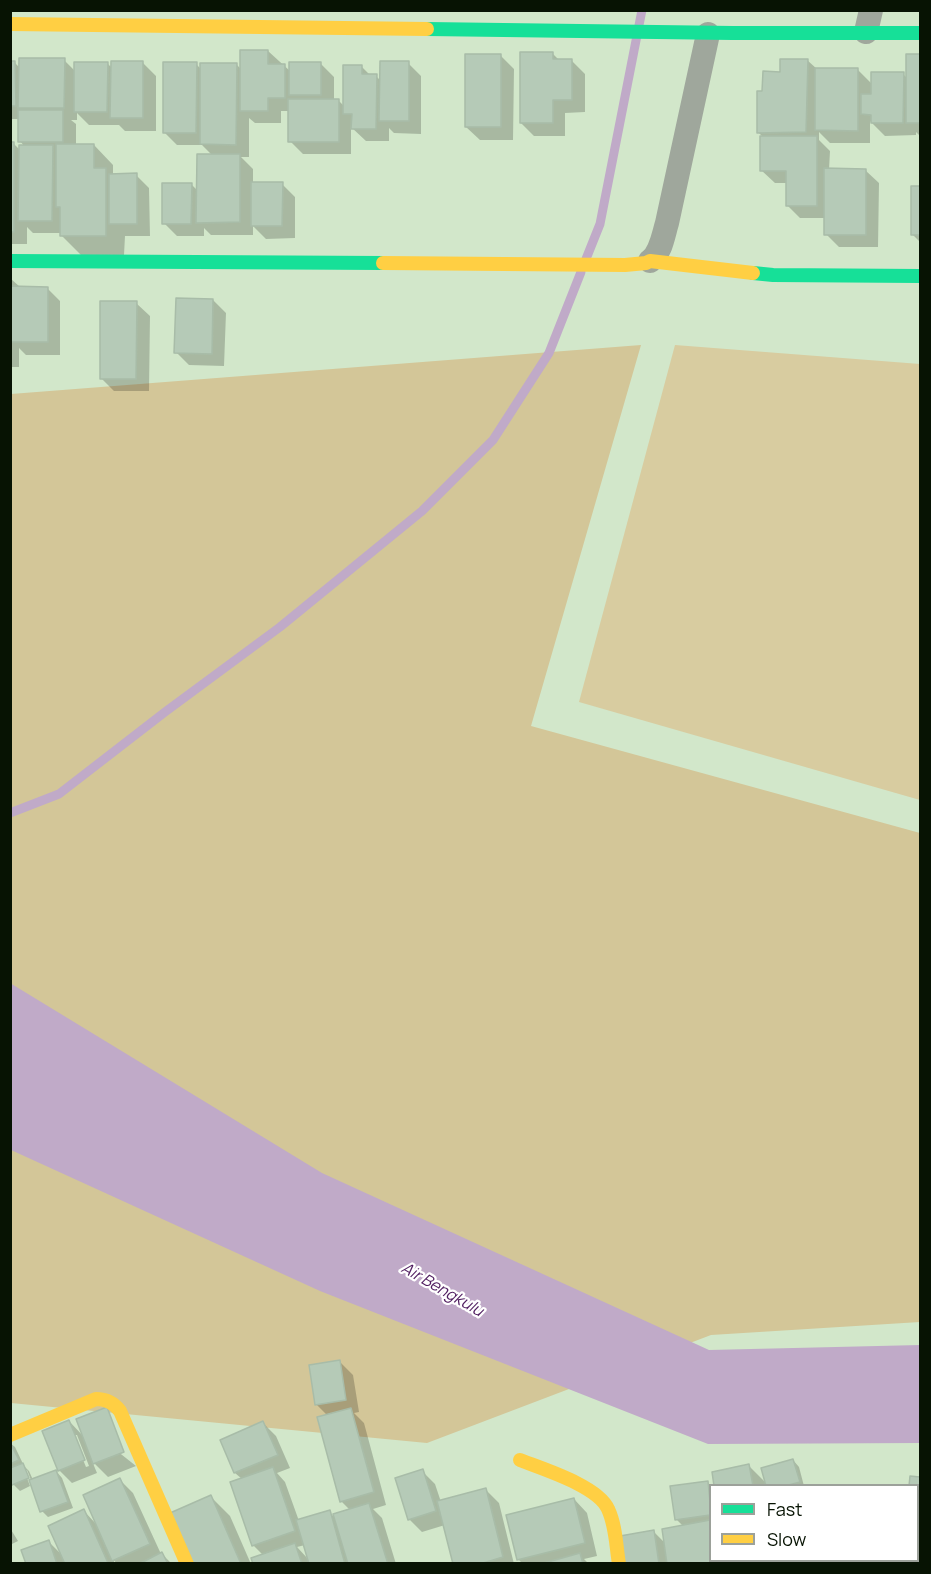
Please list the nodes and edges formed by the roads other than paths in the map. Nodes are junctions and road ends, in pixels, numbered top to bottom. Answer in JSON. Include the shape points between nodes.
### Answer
{"nodes":[{"id":1,"x":869,"y":21,"type":"edge"},
{"id":2,"x":10,"y":24,"type":"edge"},
{"id":3,"x":708,"y":33,"type":"junction"},
{"id":4,"x":921,"y":33,"type":"edge"},
{"id":5,"x":10,"y":261,"type":"edge"},
{"id":6,"x":650,"y":261,"type":"junction"},
{"id":7,"x":921,"y":276,"type":"edge"},
{"id":8,"x":10,"y":1436,"type":"edge"},
{"id":9,"x":520,"y":1460,"type":"dead end"},
{"id":10,"x":187,"y":1563,"type":"edge"},
{"id":11,"x":619,"y":1563,"type":"edge"}],
"edges":[{"from":1,"to":3,"type":"street"},
{"from":1,"to":4,"type":"street"},
{"from":2,"to":3,"type":"street"},
{"from":3,"to":6,"type":"street","via":[[666,224],[658,251]]},
{"from":5,"to":6,"type":"street","via":[[625,265]]},
{"from":6,"to":7,"type":"street","via":[[773,275]]},
{"from":8,"to":10,"type":"street","via":[[96,1399],[113,1403]]},
{"from":9,"to":11,"type":"street","via":[[573,1482],[602,1500],[610,1513]]}]}
